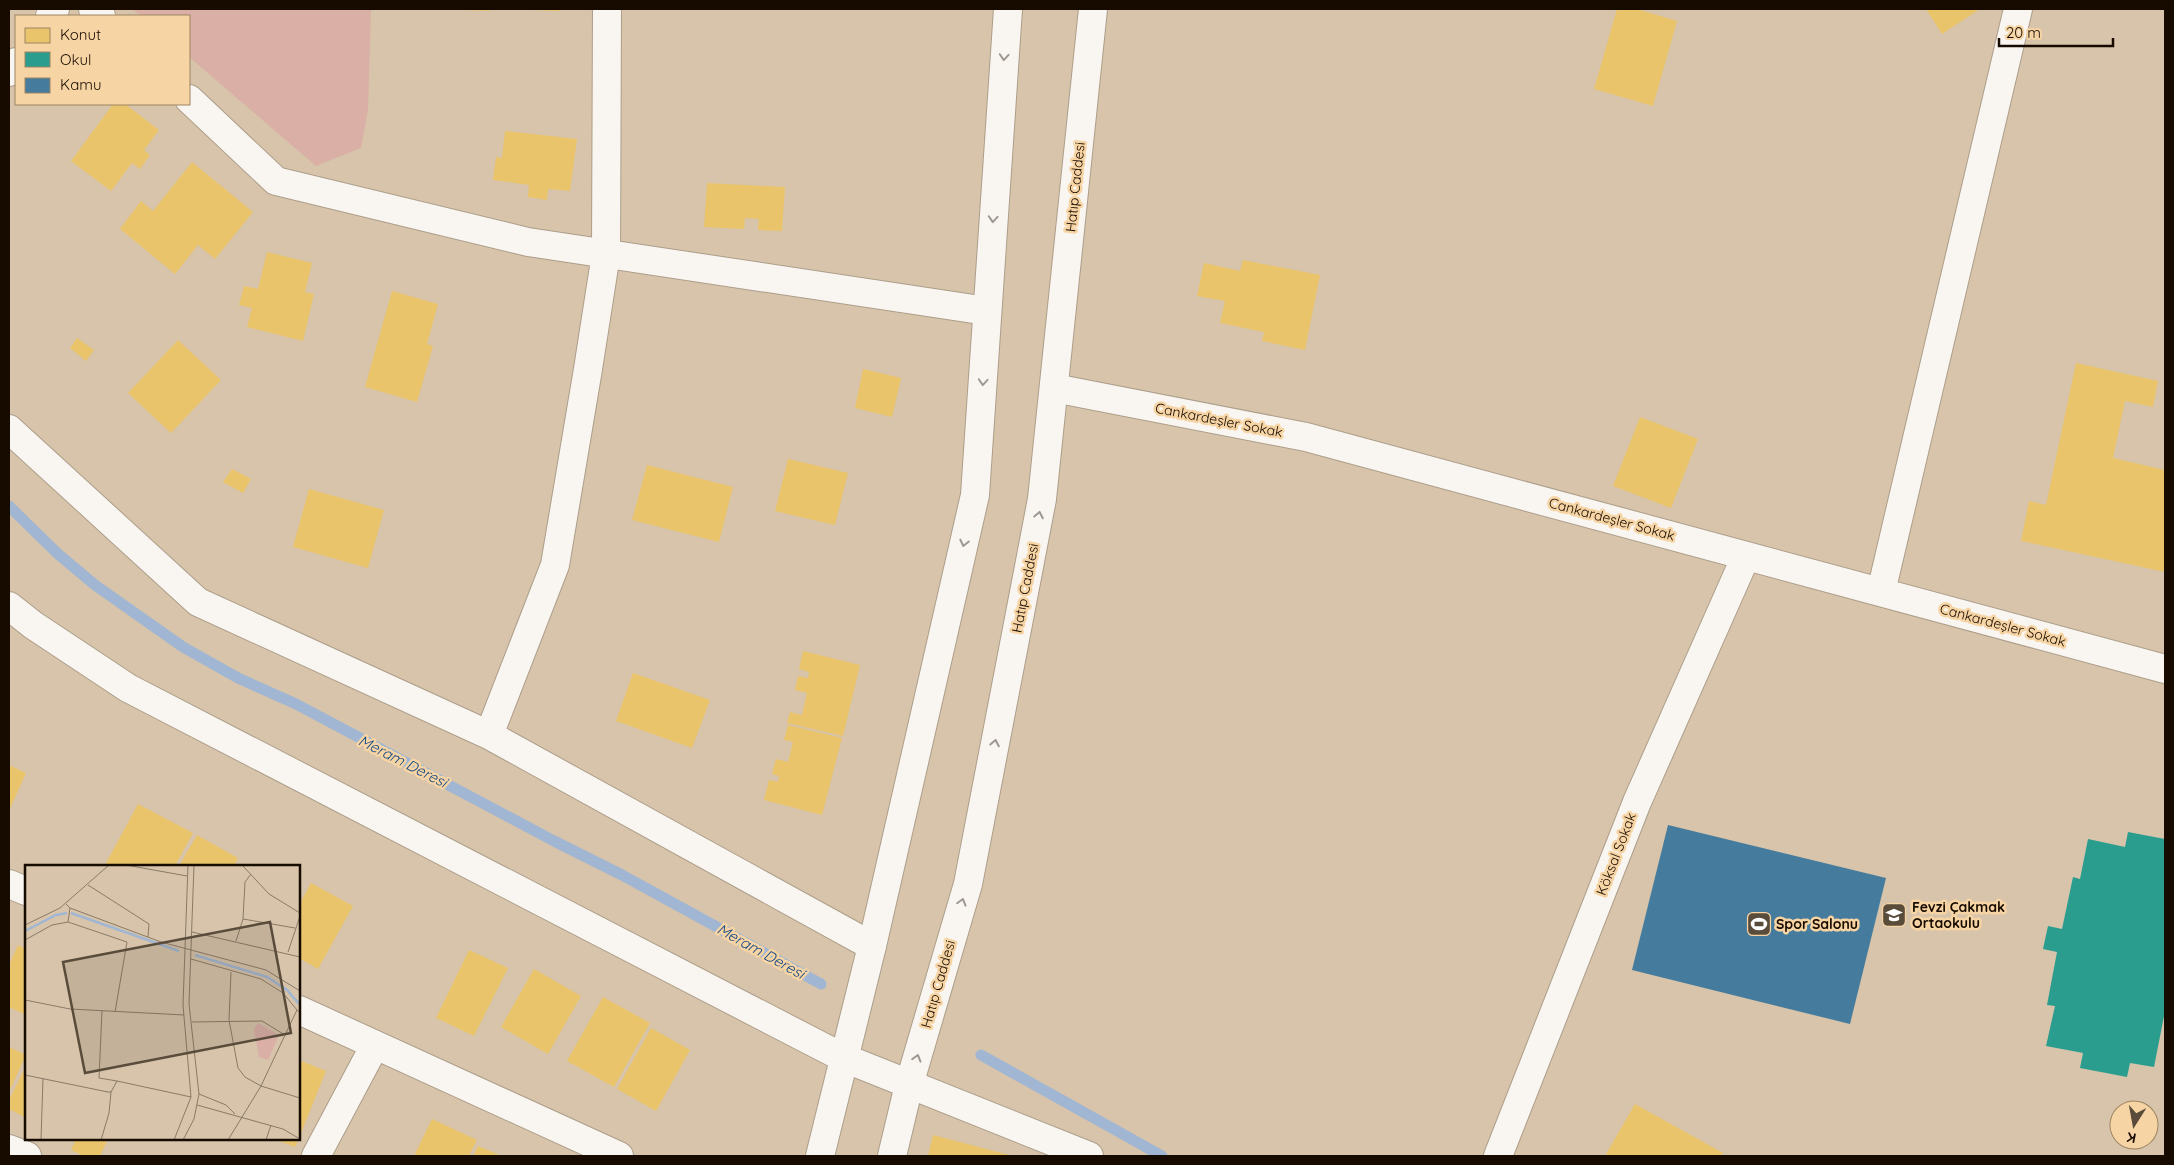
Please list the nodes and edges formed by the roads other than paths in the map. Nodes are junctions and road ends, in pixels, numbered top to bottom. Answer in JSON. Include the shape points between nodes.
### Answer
{"nodes":[{"id":1,"x":607,"y":9,"type":"edge"},
{"id":2,"x":1008,"y":9,"type":"edge"},
{"id":3,"x":1093,"y":9,"type":"edge"},
{"id":4,"x":2018,"y":9,"type":"edge"},
{"id":5,"x":190,"y":99,"type":"edge"},
{"id":6,"x":606,"y":254,"type":"junction"},
{"id":7,"x":987,"y":311,"type":"junction"},
{"id":8,"x":1054,"y":388,"type":"junction"},
{"id":9,"x":9,"y":428,"type":"edge"},
{"id":10,"x":1746,"y":556,"type":"junction"},
{"id":11,"x":1881,"y":592,"type":"junction"},
{"id":12,"x":9,"y":606,"type":"edge"},
{"id":13,"x":2165,"y":669,"type":"edge"},
{"id":14,"x":489,"y":735,"type":"junction"},
{"id":15,"x":9,"y":884,"type":"edge"},
{"id":16,"x":25,"y":891,"type":"edge"},
{"id":17,"x":872,"y":946,"type":"junction"},
{"id":18,"x":300,"y":1010,"type":"edge"},
{"id":19,"x":375,"y":1045,"type":"junction"},
{"id":20,"x":844,"y":1058,"type":"junction"},
{"id":21,"x":909,"y":1085,"type":"junction"},
{"id":22,"x":9,"y":1149,"type":"edge"},
{"id":23,"x":28,"y":1156,"type":"edge"},
{"id":24,"x":316,"y":1156,"type":"edge"},
{"id":25,"x":620,"y":1156,"type":"edge"},
{"id":26,"x":820,"y":1156,"type":"edge"},
{"id":27,"x":892,"y":1156,"type":"edge"},
{"id":28,"x":1089,"y":1156,"type":"edge"},
{"id":29,"x":1498,"y":1156,"type":"edge"}],
"edges":[{"from":1,"to":6,"type":"street"},
{"from":2,"to":7,"type":"street","one_way":true},
{"from":3,"to":8,"type":"street","name":"Hatıp Caddesi"},
{"from":4,"to":11,"type":"street"},
{"from":5,"to":6,"type":"street","via":[[276,181],[528,242]]},
{"from":6,"to":7,"type":"street"},
{"from":6,"to":14,"type":"street","via":[[555,565]]},
{"from":7,"to":17,"type":"street","one_way":true,"via":[[976,495]]},
{"from":8,"to":10,"type":"street","name":"Cankardeşler Sokak","via":[[1306,437]]},
{"from":21,"to":8,"type":"street","name":"Hatıp Caddesi","one_way":true,"via":[[968,884],[1042,499]]},
{"from":9,"to":14,"type":"street","via":[[198,602]]},
{"from":10,"to":11,"type":"street","name":"Cankardeşler Sokak"},
{"from":10,"to":29,"type":"street","name":"Köksal Sokak","via":[[1637,802]]},
{"from":11,"to":13,"type":"street","name":"Cankardeşler Sokak"},
{"from":12,"to":20,"type":"street","via":[[33,626],[128,688]]},
{"from":14,"to":17,"type":"street"},
{"from":15,"to":16,"type":"street"},
{"from":17,"to":20,"type":"street"},
{"from":18,"to":19,"type":"street"},
{"from":19,"to":24,"type":"street"},
{"from":19,"to":25,"type":"street"},
{"from":20,"to":21,"type":"street"},
{"from":20,"to":26,"type":"street"},
{"from":21,"to":27,"type":"street","name":"Hatıp Caddesi"},
{"from":21,"to":28,"type":"street"},
{"from":22,"to":23,"type":"street"}]}
